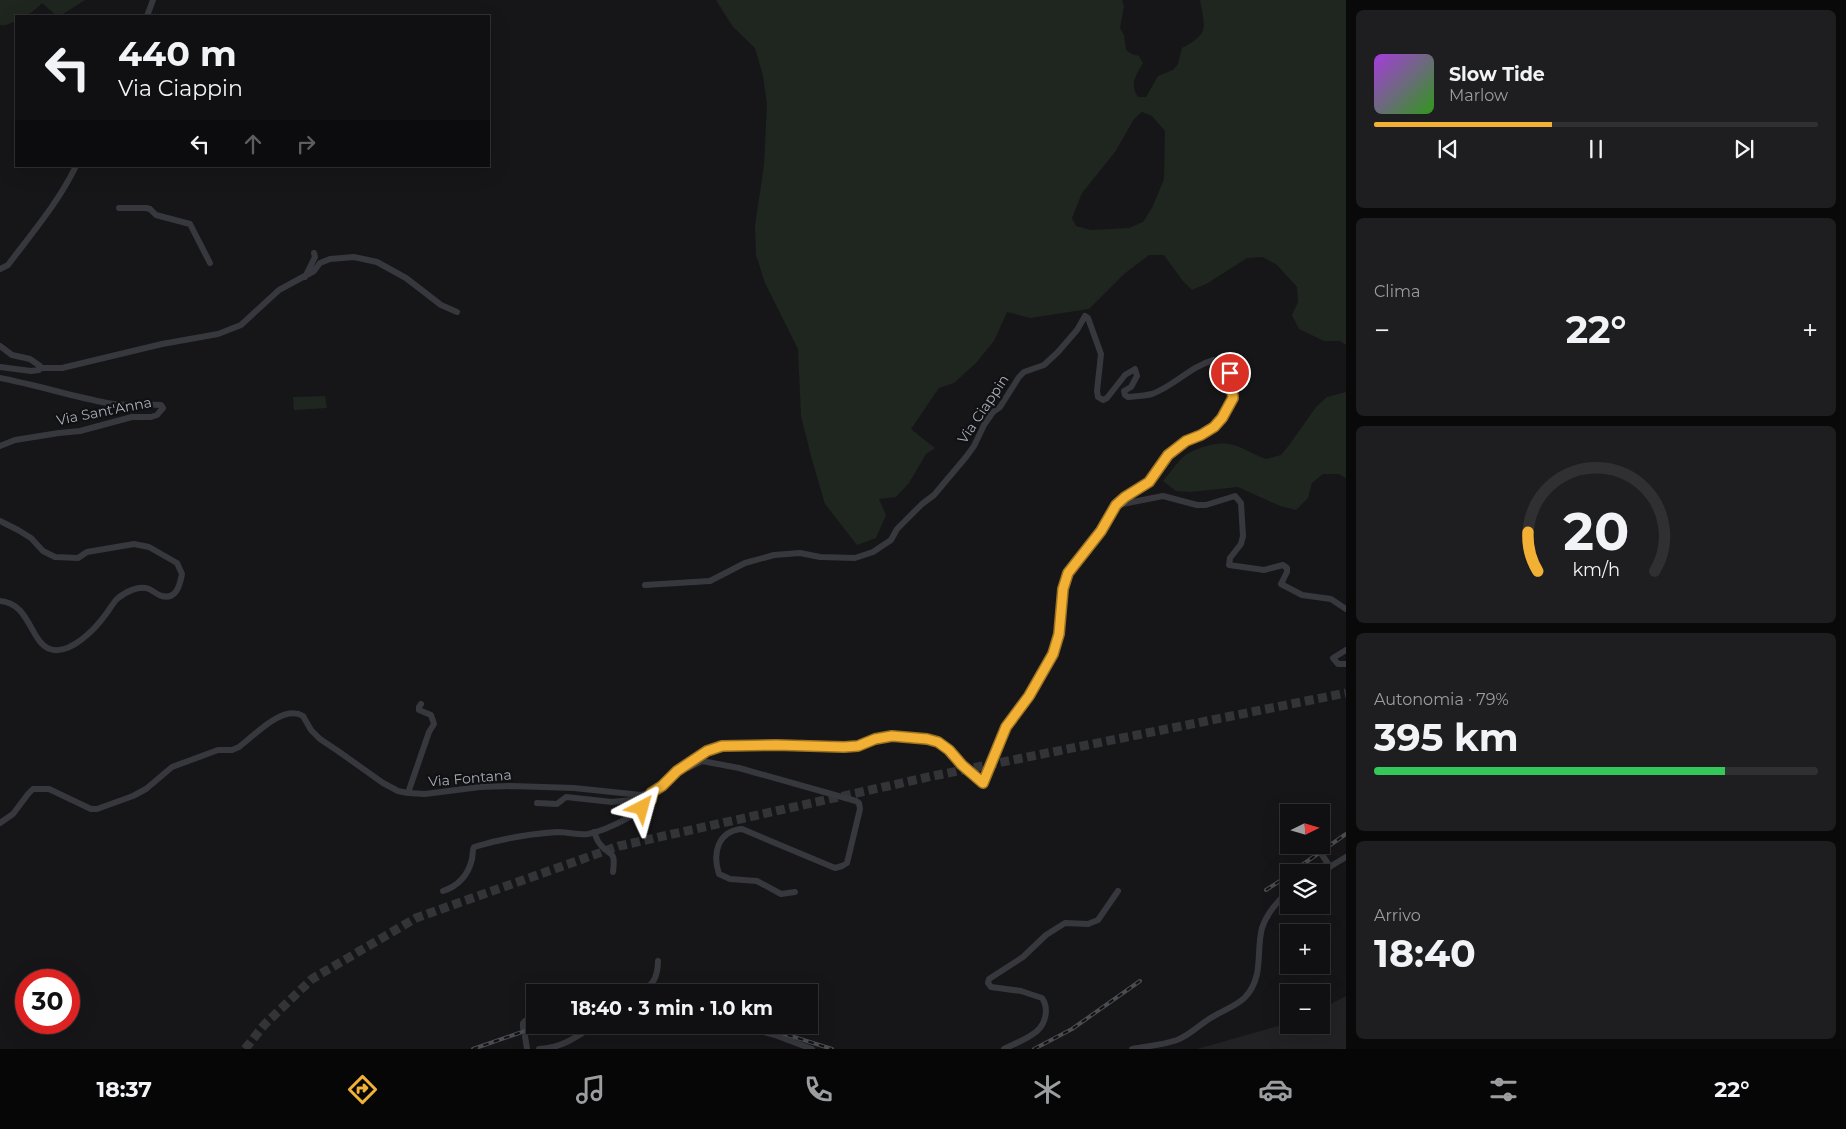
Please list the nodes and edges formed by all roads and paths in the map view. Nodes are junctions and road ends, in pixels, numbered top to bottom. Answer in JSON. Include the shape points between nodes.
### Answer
{"nodes":[{"id":1,"x":153,"y":0,"type":"edge"},
{"id":2,"x":147,"y":15,"type":"edge"},
{"id":3,"x":76,"y":167,"type":"edge"},
{"id":4,"x":118,"y":208,"type":"dead end"},
{"id":5,"x":314,"y":253,"type":"dead end"},
{"id":6,"x":210,"y":263,"type":"dead end"},
{"id":7,"x":0,"y":269,"type":"edge"},
{"id":8,"x":305,"y":277,"type":"junction"},
{"id":9,"x":457,"y":312,"type":"dead end"},
{"id":10,"x":0,"y":346,"type":"edge"},
{"id":11,"x":0,"y":367,"type":"edge"},
{"id":12,"x":39,"y":368,"type":"junction"},
{"id":13,"x":0,"y":378,"type":"edge"},
{"id":14,"x":0,"y":446,"type":"edge"},
{"id":15,"x":1116,"y":505,"type":"junction"},
{"id":16,"x":0,"y":521,"type":"edge"},
{"id":17,"x":645,"y":585,"type":"dead end"},
{"id":18,"x":0,"y":601,"type":"edge"},
{"id":19,"x":1346,"y":609,"type":"edge"},
{"id":20,"x":1346,"y":650,"type":"edge"},
{"id":21,"x":1346,"y":664,"type":"edge"},
{"id":22,"x":421,"y":704,"type":"dead end"},
{"id":23,"x":667,"y":782,"type":"junction"},
{"id":24,"x":408,"y":793,"type":"junction"},
{"id":25,"x":652,"y":795,"type":"junction"},
{"id":26,"x":537,"y":803,"type":"dead end"},
{"id":27,"x":0,"y":823,"type":"edge"},
{"id":28,"x":594,"y":832,"type":"junction"},
{"id":29,"x":1346,"y":857,"type":"edge"},
{"id":30,"x":1330,"y":867,"type":"edge"},
{"id":31,"x":613,"y":872,"type":"dead end"},
{"id":32,"x":443,"y":891,"type":"dead end"},
{"id":33,"x":1118,"y":891,"type":"dead end"},
{"id":34,"x":794,"y":892,"type":"dead end"},
{"id":35,"x":1280,"y":901,"type":"edge"},
{"id":36,"x":658,"y":961,"type":"dead end"},
{"id":37,"x":649,"y":984,"type":"edge"},
{"id":38,"x":526,"y":1021,"type":"edge"},
{"id":39,"x":523,"y":1028,"type":"dead end"},
{"id":40,"x":580,"y":1034,"type":"edge"},
{"id":41,"x":771,"y":1034,"type":"edge"},
{"id":42,"x":525,"y":1036,"type":"dead end"},
{"id":43,"x":527,"y":1049,"type":"edge"},
{"id":44,"x":539,"y":1049,"type":"edge"},
{"id":45,"x":812,"y":1049,"type":"edge"},
{"id":46,"x":1004,"y":1049,"type":"edge"},
{"id":47,"x":1132,"y":1049,"type":"edge"}],
"edges":[{"from":1,"to":2,"type":"street"},
{"from":3,"to":7,"type":"street","via":[[52,208],[8,264]]},
{"from":4,"to":6,"type":"street","via":[[146,208],[156,216],[190,224]]},
{"from":5,"to":8,"type":"street"},
{"from":8,"to":9,"type":"street","via":[[320,263],[330,259],[354,257],[377,262],[406,278],[441,305]]},
{"from":8,"to":12,"type":"street","via":[[279,290],[241,325],[218,334],[62,368]]},
{"from":10,"to":12,"type":"street","via":[[12,355],[30,358]]},
{"from":11,"to":12,"type":"street","via":[[30,371]]},
{"from":13,"to":14,"type":"street","name":"Via Sant'Anna","via":[[108,404],[154,404],[163,408],[151,417],[132,417],[80,431],[15,440]]},
{"from":15,"to":17,"type":"street","name":"Via Ciappin","via":[[1149,482],[1168,455],[1186,441],[1214,427],[1233,398],[1233,385],[1230,373],[1214,360],[1203,363],[1151,394],[1128,397],[1124,391],[1135,382],[1135,369],[1103,400],[1097,391],[1101,354],[1088,318],[1084,316],[1077,330],[1058,352],[1044,365],[1019,377],[984,425],[966,457],[934,495],[897,528],[892,540],[873,552],[855,558],[800,552],[774,555],[745,563],[710,581]]},
{"from":15,"to":19,"type":"street","via":[[1163,496],[1206,505],[1235,496],[1241,503],[1243,536],[1242,544],[1230,558],[1229,565],[1264,570],[1282,565],[1287,572],[1280,584],[1302,595],[1332,599]]},
{"from":15,"to":23,"type":"street","name":"Via Ciappin","via":[[1101,531],[1068,573],[1053,654],[1029,696],[1006,727],[983,783],[938,742],[892,736],[844,747],[722,746],[707,751],[677,771]]},
{"from":16,"to":18,"type":"street","via":[[31,538],[43,552],[55,557],[78,558],[88,552],[134,544],[150,547],[177,563],[182,574],[178,589],[171,596],[164,597],[148,588],[125,593],[84,639],[64,649],[48,649],[17,608],[10,602]]},
{"from":20,"to":21,"type":"street","via":[[1334,658],[1338,664]]},
{"from":22,"to":24,"type":"street","via":[[420,710],[431,715],[434,724]]},
{"from":23,"to":25,"type":"street"},
{"from":23,"to":34,"type":"street","via":[[691,766],[710,762],[856,801],[860,809],[847,863],[842,866],[828,866],[742,829],[723,837],[718,844],[716,866],[723,877],[757,881],[781,894]]},
{"from":24,"to":25,"type":"street","name":"Via Fontana","via":[[512,786]]},
{"from":24,"to":27,"type":"street","name":"Via Fontana","via":[[383,783],[320,739],[303,716],[288,713],[232,750],[218,750],[172,767],[134,796],[91,809],[49,789],[33,789],[13,814]]},
{"from":25,"to":26,"type":"street","via":[[646,800],[612,802],[570,797],[557,804]]},
{"from":25,"to":28,"type":"street","via":[[618,824]]},
{"from":28,"to":31,"type":"street","via":[[600,845],[613,857]]},
{"from":28,"to":32,"type":"street","via":[[541,833],[474,847],[462,882]]},
{"from":29,"to":30,"type":"street"},
{"from":33,"to":46,"type":"street","via":[[1098,920],[1088,924],[1065,923],[989,979],[991,987],[1042,998],[1047,1008],[1037,1031]]},
{"from":35,"to":47,"type":"street","via":[[1262,927],[1257,973],[1245,999],[1176,1040]]},
{"from":36,"to":37,"type":"street","via":[[657,974]]},
{"from":38,"to":39,"type":"street"},
{"from":40,"to":44,"type":"street","via":[[567,1042]]},
{"from":41,"to":45,"type":"street"},
{"from":42,"to":43,"type":"street"}]}
